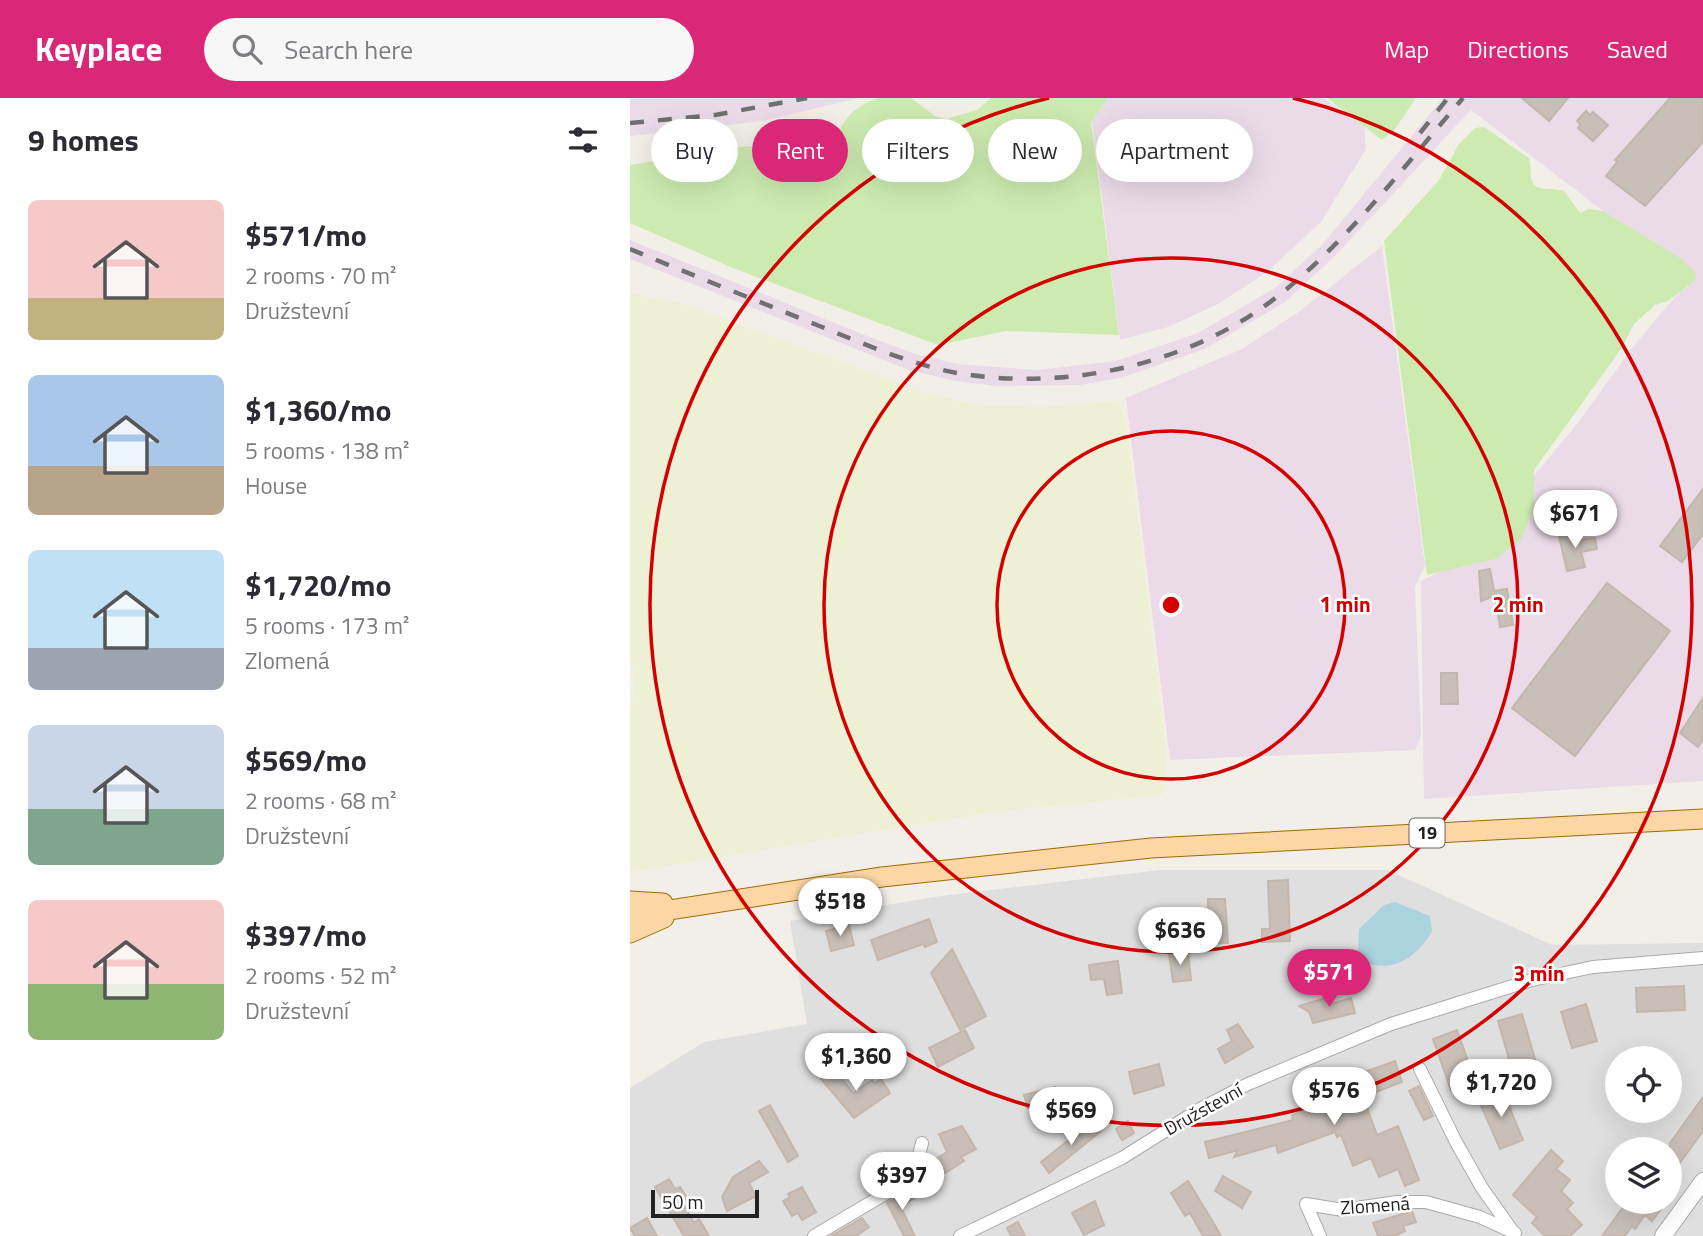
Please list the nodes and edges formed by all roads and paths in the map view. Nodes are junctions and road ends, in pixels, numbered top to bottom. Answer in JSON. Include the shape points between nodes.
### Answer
{"nodes":[{"id":1,"x":1703,"y":819,"type":"edge"},
{"id":2,"x":630,"y":901,"type":"edge"},
{"id":3,"x":696,"y":905,"type":"junction"},
{"id":4,"x":630,"y":916,"type":"edge"},
{"id":5,"x":630,"y":933,"type":"edge"},
{"id":6,"x":1703,"y":958,"type":"edge"},
{"id":7,"x":1420,"y":1069,"type":"dead end"},
{"id":8,"x":922,"y":1143,"type":"dead end"},
{"id":9,"x":1703,"y":1181,"type":"edge"},
{"id":10,"x":1516,"y":1235,"type":"edge"},
{"id":11,"x":814,"y":1236,"type":"edge"},
{"id":12,"x":960,"y":1236,"type":"edge"},
{"id":13,"x":1320,"y":1236,"type":"edge"},
{"id":14,"x":1663,"y":1236,"type":"edge"}],
"edges":[{"from":1,"to":3,"type":"main road","number":"19","via":[[1151,848],[978,865]]},
{"from":2,"to":3,"type":"main road"},
{"from":3,"to":4,"type":"main road","number":"19"},
{"from":3,"to":5,"type":"main road"},
{"from":6,"to":12,"type":"street","name":"Družstevní","via":[[1592,967],[1532,980],[1391,1024],[1248,1084],[1122,1158]]},
{"from":7,"to":10,"type":"street","name":"Zlomená","via":[[1462,1154]]},
{"from":8,"to":11,"type":"street","via":[[916,1167],[906,1181]]},
{"from":9,"to":14,"type":"street"},
{"from":10,"to":13,"type":"street","name":"Zlomená","via":[[1480,1217],[1426,1202],[1343,1210],[1306,1204]]}]}
